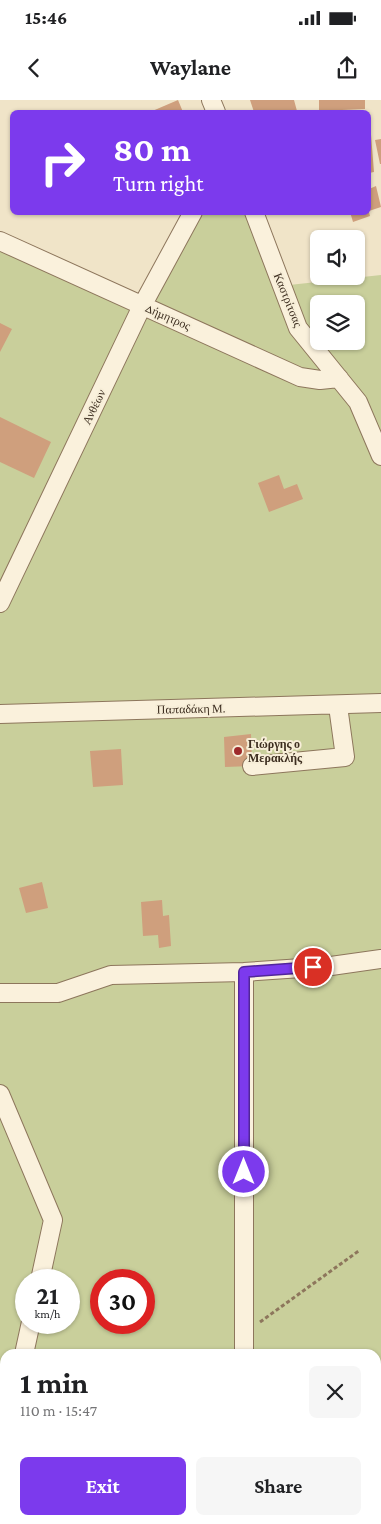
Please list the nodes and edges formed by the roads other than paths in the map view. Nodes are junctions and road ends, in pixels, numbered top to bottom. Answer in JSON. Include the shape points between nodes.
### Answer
{"nodes":[{"id":1,"x":191,"y":215,"type":"edge"},
{"id":2,"x":255,"y":215,"type":"edge"},
{"id":3,"x":0,"y":241,"type":"edge"},
{"id":4,"x":142,"y":306,"type":"junction"},
{"id":5,"x":339,"y":378,"type":"junction"},
{"id":6,"x":381,"y":456,"type":"edge"},
{"id":7,"x":0,"y":603,"type":"edge"},
{"id":8,"x":381,"y":703,"type":"edge"},
{"id":9,"x":338,"y":706,"type":"junction"},
{"id":10,"x":0,"y":714,"type":"edge"},
{"id":11,"x":252,"y":766,"type":"dead end"},
{"id":12,"x":381,"y":959,"type":"edge"},
{"id":13,"x":244,"y":972,"type":"junction"},
{"id":14,"x":0,"y":994,"type":"edge"},
{"id":15,"x":0,"y":1094,"type":"edge"},
{"id":16,"x":42,"y":1269,"type":"edge"},
{"id":17,"x":28,"y":1334,"type":"edge"},
{"id":18,"x":25,"y":1349,"type":"edge"},
{"id":19,"x":244,"y":1349,"type":"edge"}],
"edges":[{"from":1,"to":4,"type":"street","name":"Ανθέων"},
{"from":2,"to":5,"type":"street","name":"Καστρίτσας","via":[[298,328]]},
{"from":3,"to":4,"type":"street","name":"Δήμητρος"},
{"from":4,"to":5,"type":"street","name":"Δήμητρος","via":[[300,377]]},
{"from":4,"to":7,"type":"street","name":"Ανθέων"},
{"from":5,"to":6,"type":"street","name":"Καστρίτσας","via":[[358,402]]},
{"from":8,"to":9,"type":"street","name":"Παπαδάκη Μ."},
{"from":9,"to":10,"type":"street","name":"Παπαδάκη Μ."},
{"from":9,"to":11,"type":"street","via":[[345,757]]},
{"from":12,"to":13,"type":"street"},
{"from":13,"to":14,"type":"street","via":[[111,974],[58,994]]},
{"from":13,"to":19,"type":"street"},
{"from":15,"to":16,"type":"street","via":[[53,1220]]},
{"from":17,"to":18,"type":"street"}]}
